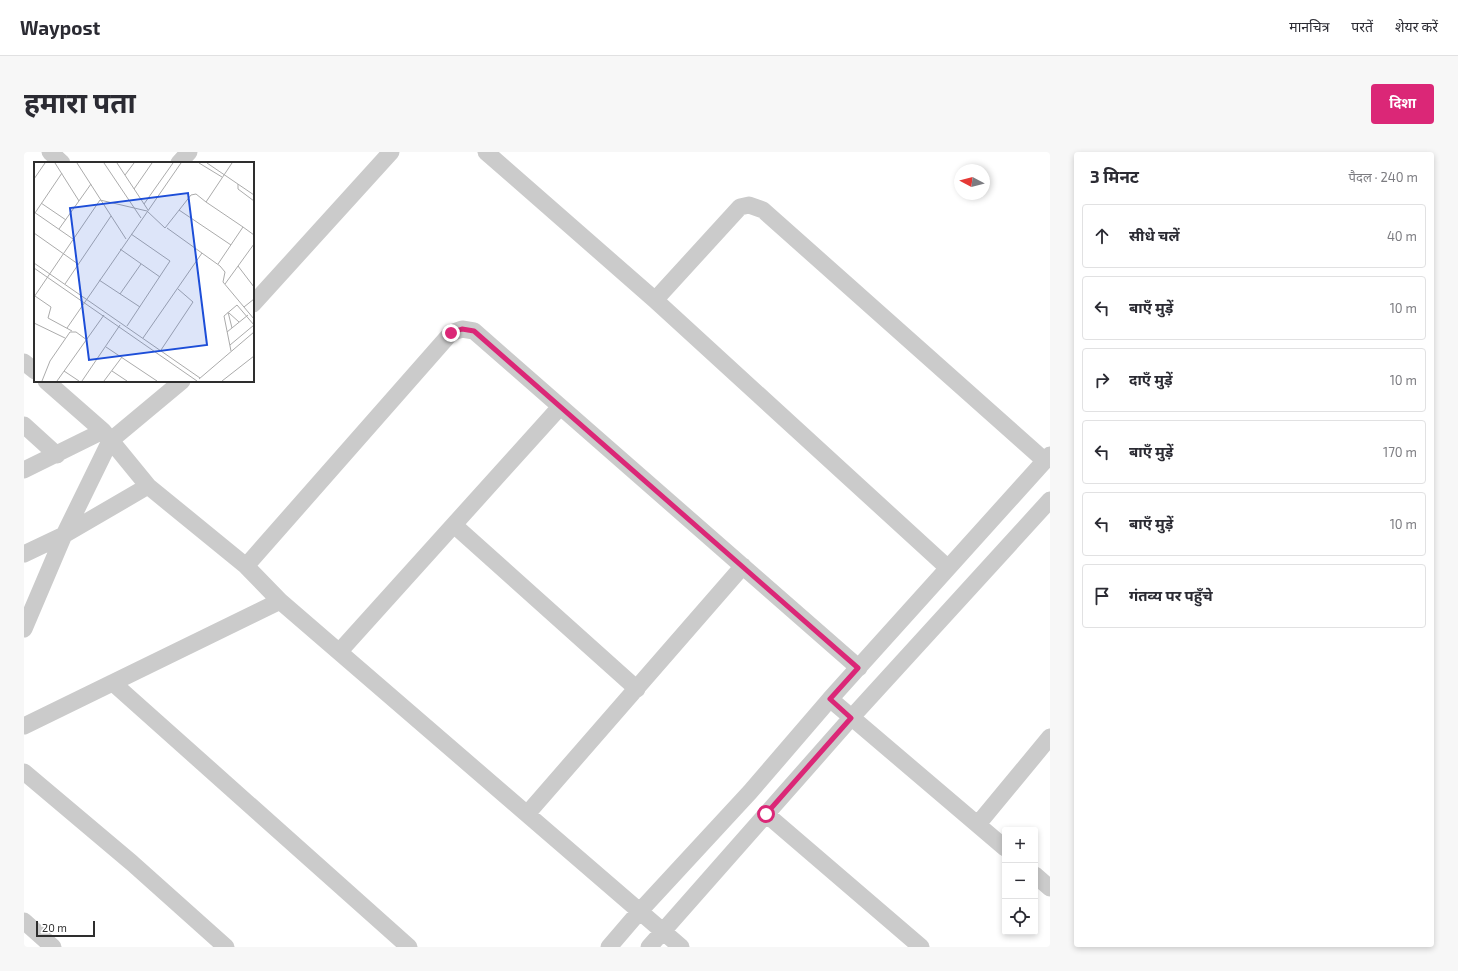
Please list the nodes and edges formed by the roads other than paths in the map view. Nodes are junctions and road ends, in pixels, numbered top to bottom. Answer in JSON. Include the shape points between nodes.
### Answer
{"nodes":[{"id":1,"x":50,"y":152,"type":"edge"},
{"id":2,"x":189,"y":152,"type":"edge"},
{"id":3,"x":391,"y":152,"type":"edge"},
{"id":4,"x":486,"y":152,"type":"edge"},
{"id":5,"x":61,"y":162,"type":"edge"},
{"id":6,"x":180,"y":162,"type":"edge"},
{"id":7,"x":655,"y":300,"type":"junction"},
{"id":8,"x":254,"y":303,"type":"edge"},
{"id":9,"x":24,"y":362,"type":"edge"},
{"id":10,"x":34,"y":371,"type":"edge"},
{"id":11,"x":47,"y":382,"type":"edge"},
{"id":12,"x":181,"y":382,"type":"edge"},
{"id":13,"x":560,"y":406,"type":"junction"},
{"id":14,"x":24,"y":425,"type":"edge"},
{"id":15,"x":106,"y":436,"type":"junction"},
{"id":16,"x":56,"y":455,"type":"junction"},
{"id":17,"x":1047,"y":458,"type":"edge"},
{"id":18,"x":24,"y":470,"type":"edge"},
{"id":19,"x":148,"y":486,"type":"junction"},
{"id":20,"x":1050,"y":500,"type":"edge"},
{"id":21,"x":454,"y":524,"type":"junction"},
{"id":22,"x":64,"y":535,"type":"junction"},
{"id":23,"x":24,"y":554,"type":"edge"},
{"id":24,"x":246,"y":566,"type":"junction"},
{"id":25,"x":743,"y":566,"type":"junction"},
{"id":26,"x":948,"y":568,"type":"junction"},
{"id":27,"x":280,"y":601,"type":"junction"},
{"id":28,"x":24,"y":628,"type":"edge"},
{"id":29,"x":339,"y":652,"type":"junction"},
{"id":30,"x":858,"y":668,"type":"junction"},
{"id":31,"x":113,"y":683,"type":"junction"},
{"id":32,"x":637,"y":689,"type":"junction"},
{"id":33,"x":830,"y":699,"type":"junction"},
{"id":34,"x":851,"y":718,"type":"junction"},
{"id":35,"x":24,"y":726,"type":"edge"},
{"id":36,"x":1050,"y":737,"type":"edge"},
{"id":37,"x":24,"y":772,"type":"edge"},
{"id":38,"x":527,"y":814,"type":"junction"},
{"id":39,"x":766,"y":814,"type":"junction"},
{"id":40,"x":978,"y":824,"type":"junction"},
{"id":41,"x":1002,"y":845,"type":"edge"},
{"id":42,"x":1038,"y":878,"type":"edge"},
{"id":43,"x":1050,"y":888,"type":"edge"},
{"id":44,"x":639,"y":912,"type":"junction"},
{"id":45,"x":24,"y":921,"type":"edge"},
{"id":46,"x":663,"y":931,"type":"junction"},
{"id":47,"x":403,"y":945,"type":"edge"},
{"id":48,"x":918,"y":946,"type":"edge"},
{"id":49,"x":53,"y":947,"type":"edge"},
{"id":50,"x":226,"y":947,"type":"edge"},
{"id":51,"x":609,"y":947,"type":"edge"},
{"id":52,"x":649,"y":947,"type":"edge"},
{"id":53,"x":681,"y":947,"type":"edge"}],
"edges":[{"from":1,"to":5,"type":"street"},
{"from":2,"to":6,"type":"street"},
{"from":3,"to":8,"type":"street"},
{"from":4,"to":7,"type":"street"},
{"from":7,"to":17,"type":"street","via":[[740,207],[749,205],[763,210]]},
{"from":7,"to":26,"type":"street"},
{"from":9,"to":10,"type":"street"},
{"from":11,"to":15,"type":"street"},
{"from":12,"to":15,"type":"street"},
{"from":13,"to":21,"type":"street"},
{"from":13,"to":24,"type":"street","via":[[474,331],[462,329],[451,333]]},
{"from":13,"to":25,"type":"street"},
{"from":14,"to":16,"type":"street"},
{"from":15,"to":16,"type":"street"},
{"from":15,"to":19,"type":"street"},
{"from":15,"to":22,"type":"street"},
{"from":16,"to":18,"type":"street"},
{"from":17,"to":26,"type":"street"},
{"from":19,"to":22,"type":"street"},
{"from":19,"to":24,"type":"street"},
{"from":20,"to":34,"type":"street"},
{"from":21,"to":29,"type":"street"},
{"from":21,"to":32,"type":"street"},
{"from":22,"to":23,"type":"street"},
{"from":22,"to":28,"type":"street"},
{"from":24,"to":27,"type":"street"},
{"from":25,"to":30,"type":"street"},
{"from":25,"to":32,"type":"street"},
{"from":26,"to":30,"type":"street"},
{"from":27,"to":29,"type":"street"},
{"from":27,"to":31,"type":"street"},
{"from":29,"to":38,"type":"street"},
{"from":30,"to":33,"type":"street"},
{"from":31,"to":35,"type":"street"},
{"from":31,"to":47,"type":"street"},
{"from":32,"to":38,"type":"street"},
{"from":33,"to":34,"type":"street"},
{"from":33,"to":44,"type":"street","via":[[750,792]]},
{"from":34,"to":39,"type":"street"},
{"from":34,"to":40,"type":"street"},
{"from":36,"to":40,"type":"street"},
{"from":37,"to":50,"type":"street"},
{"from":38,"to":44,"type":"street"},
{"from":39,"to":46,"type":"street"},
{"from":39,"to":48,"type":"street"},
{"from":40,"to":41,"type":"street"},
{"from":42,"to":43,"type":"street"},
{"from":44,"to":46,"type":"street"},
{"from":44,"to":51,"type":"street"},
{"from":45,"to":49,"type":"street"},
{"from":46,"to":52,"type":"street"},
{"from":46,"to":53,"type":"street"}]}
